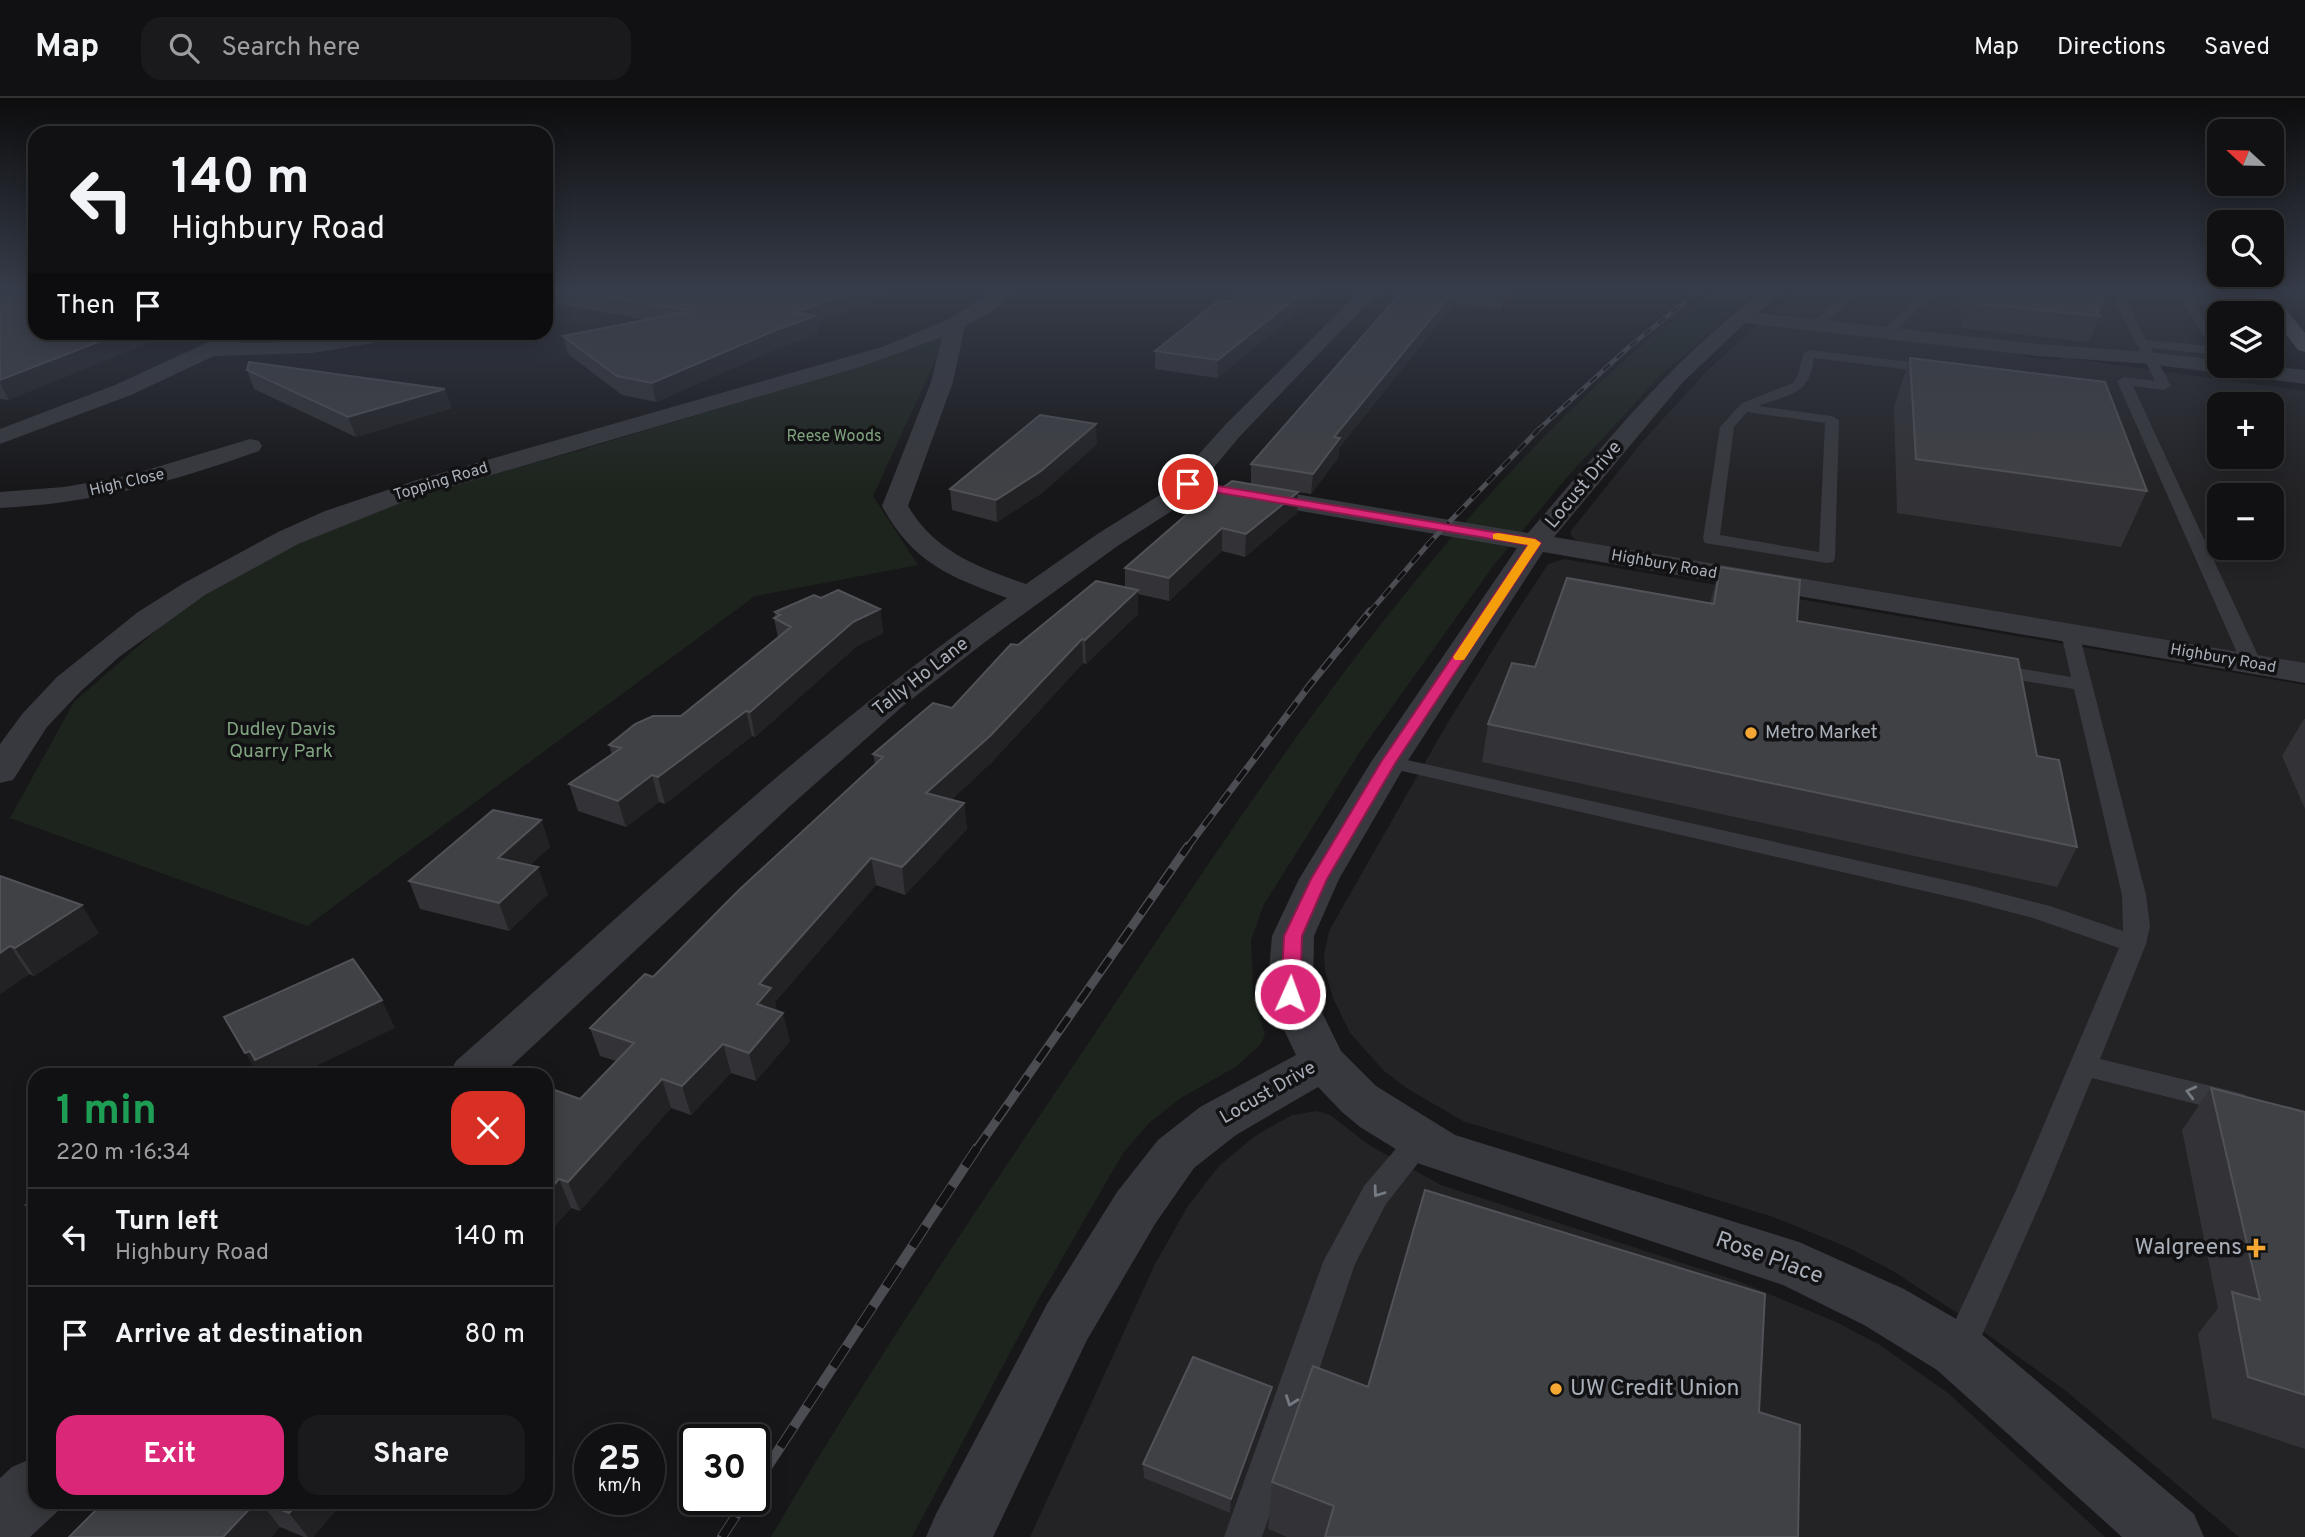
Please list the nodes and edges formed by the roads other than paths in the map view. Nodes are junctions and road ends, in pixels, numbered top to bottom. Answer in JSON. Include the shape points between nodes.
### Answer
{"nodes":[{"id":1,"x":198,"y":355,"type":"edge"},
{"id":2,"x":872,"y":355,"type":"edge"},
{"id":3,"x":948,"y":355,"type":"edge"},
{"id":4,"x":1307,"y":355,"type":"edge"},
{"id":5,"x":1699,"y":355,"type":"edge"},
{"id":6,"x":1809,"y":355,"type":"edge"},
{"id":7,"x":1819,"y":355,"type":"edge"},
{"id":8,"x":2133,"y":355,"type":"edge"},
{"id":9,"x":2161,"y":355,"type":"edge"},
{"id":10,"x":2149,"y":356,"type":"junction"},
{"id":11,"x":1955,"y":371,"type":"edge"},
{"id":12,"x":2305,"y":377,"type":"edge"},
{"id":13,"x":2305,"y":384,"type":"edge"},
{"id":14,"x":1745,"y":408,"type":"junction"},
{"id":15,"x":0,"y":437,"type":"edge"},
{"id":16,"x":250,"y":446,"type":"dead end"},
{"id":17,"x":1188,"y":484,"type":"junction"},
{"id":18,"x":0,"y":500,"type":"edge"},
{"id":19,"x":1535,"y":543,"type":"junction"},
{"id":20,"x":1030,"y":596,"type":"junction"},
{"id":21,"x":2070,"y":633,"type":"junction"},
{"id":22,"x":2252,"y":664,"type":"junction"},
{"id":23,"x":1970,"y":666,"type":"edge"},
{"id":24,"x":2305,"y":673,"type":"edge"},
{"id":25,"x":2083,"y":685,"type":"junction"},
{"id":26,"x":1389,"y":762,"type":"junction"},
{"id":27,"x":0,"y":772,"type":"edge"},
{"id":28,"x":2133,"y":944,"type":"junction"},
{"id":29,"x":1322,"y":1062,"type":"junction"},
{"id":30,"x":2083,"y":1065,"type":"junction"},
{"id":31,"x":480,"y":1068,"type":"edge"},
{"id":32,"x":2267,"y":1110,"type":"edge"},
{"id":33,"x":1422,"y":1139,"type":"junction"},
{"id":34,"x":1958,"y":1351,"type":"junction"},
{"id":35,"x":28,"y":1495,"type":"edge"},
{"id":36,"x":0,"y":1521,"type":"edge"},
{"id":37,"x":959,"y":1537,"type":"edge"},
{"id":38,"x":1242,"y":1537,"type":"edge"},
{"id":39,"x":2171,"y":1537,"type":"edge"}],
"edges":[{"from":1,"to":15,"type":"street","via":[[123,390]]},
{"from":2,"to":27,"type":"street","name":"Topping Road","via":[[392,496],[271,547],[178,600],[103,655],[33,722]]},
{"from":3,"to":20,"type":"street","via":[[895,506],[910,533],[926,547],[953,564]]},
{"from":4,"to":17,"type":"street","name":"Tally Ho Lane","via":[[1233,430]]},
{"from":5,"to":19,"type":"street","name":"Locust Drive"},
{"from":6,"to":14,"type":"lane","via":[[1801,382]]},
{"from":7,"to":11,"type":"lane"},
{"from":8,"to":10,"type":"street"},
{"from":9,"to":10,"type":"lane"},
{"from":10,"to":12,"type":"street"},
{"from":10,"to":13,"type":"street"},
{"from":10,"to":22,"type":"lane","via":[[2164,386],[2124,381]]},
{"from":14,"to":14,"type":"lane","via":[[1727,427],[1711,539],[1827,558],[1832,420]]},
{"from":16,"to":18,"type":"street","name":"High Close","via":[[122,486]]},
{"from":17,"to":19,"type":"street","name":"Highbury Road"},
{"from":17,"to":20,"type":"street","name":"Tally Ho Lane"},
{"from":19,"to":21,"type":"street","name":"Highbury Road"},
{"from":19,"to":26,"type":"street","name":"Locust Drive"},
{"from":20,"to":31,"type":"street","name":"Tally Ho Lane","via":[[880,708]]},
{"from":21,"to":22,"type":"street","name":"Highbury Road"},
{"from":21,"to":25,"type":"lane"},
{"from":22,"to":24,"type":"street","name":"Highbury Road"},
{"from":23,"to":25,"type":"lane"},
{"from":25,"to":28,"type":"lane","via":[[2134,895],[2137,926]]},
{"from":26,"to":28,"type":"lane","via":[[1956,890],[2041,912]]},
{"from":26,"to":29,"type":"street","name":"Locust Drive","via":[[1319,879],[1293,936],[1290,994]]},
{"from":28,"to":30,"type":"lane"},
{"from":29,"to":33,"type":"street","name":"Rose Place","via":[[1359,1099]]},
{"from":29,"to":37,"type":"street","name":"Locust Drive","via":[[1217,1121],[1176,1154],[1136,1208],[1068,1322]]},
{"from":32,"to":30,"type":"lane","one_way":true},
{"from":30,"to":34,"type":"lane"},
{"from":33,"to":34,"type":"street","name":"Rose Place","via":[[1438,1150],[1799,1266],[1884,1307]]},
{"from":33,"to":38,"type":"lane","one_way":true,"via":[[1375,1195],[1339,1262]]},
{"from":34,"to":39,"type":"street","name":"Rose Place"},
{"from":35,"to":36,"type":"street"}]}
